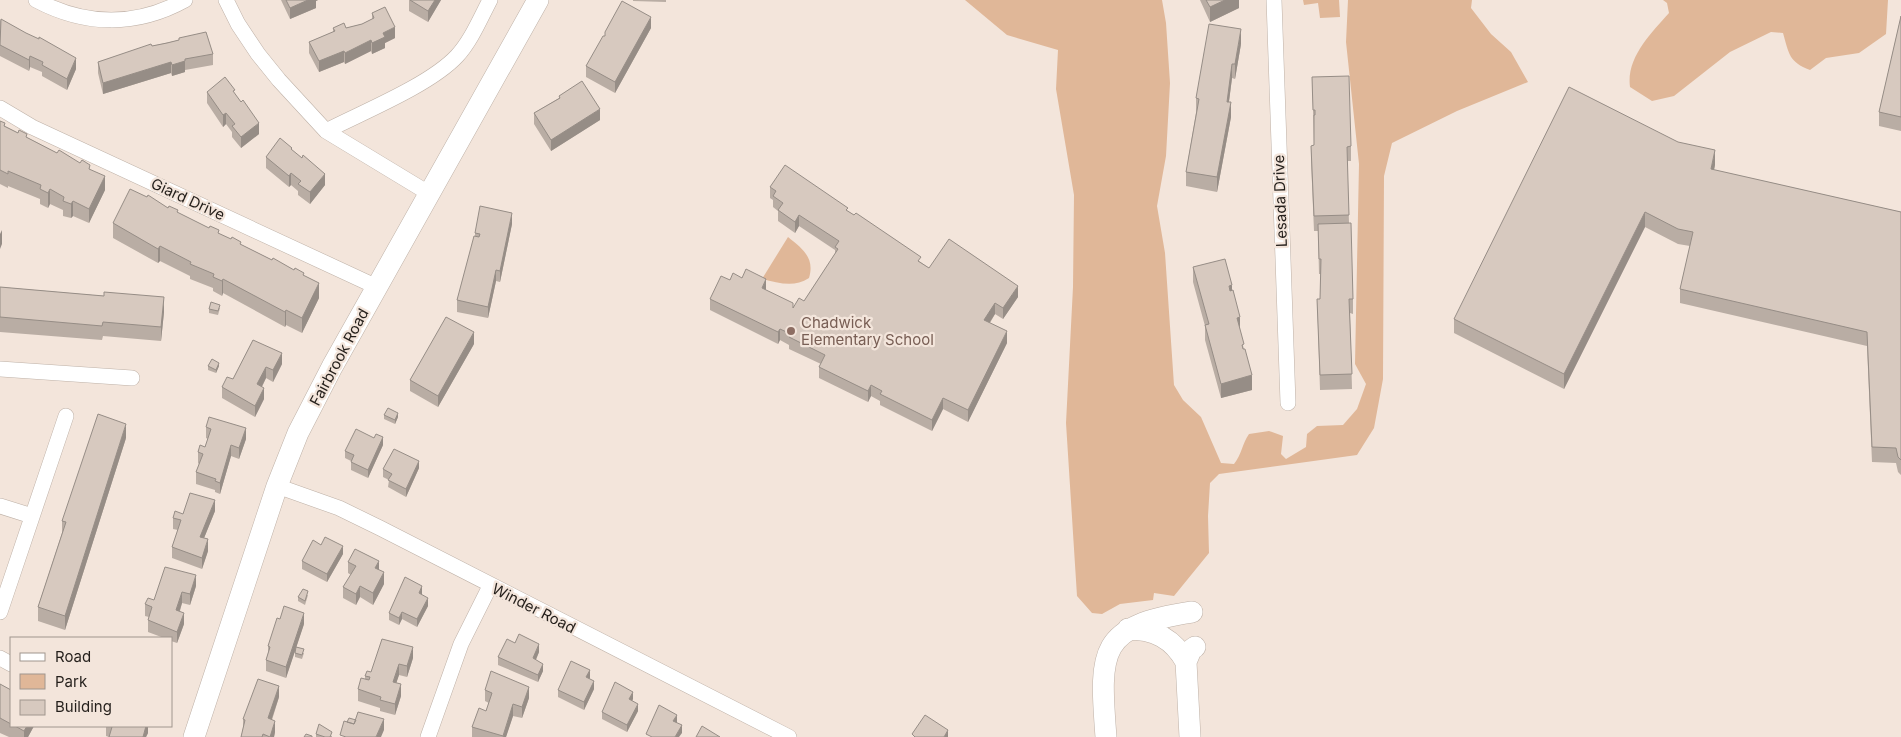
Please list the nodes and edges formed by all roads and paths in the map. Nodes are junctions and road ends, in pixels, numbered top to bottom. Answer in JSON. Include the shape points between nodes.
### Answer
{"nodes":[{"id":1,"x":36,"y":0,"type":"edge"},
{"id":2,"x":185,"y":0,"type":"edge"},
{"id":3,"x":226,"y":0,"type":"edge"},
{"id":4,"x":490,"y":0,"type":"edge"},
{"id":5,"x":538,"y":0,"type":"edge"},
{"id":6,"x":1274,"y":0,"type":"edge"},
{"id":7,"x":0,"y":108,"type":"edge"},
{"id":8,"x":326,"y":131,"type":"junction"},
{"id":9,"x":430,"y":194,"type":"junction"},
{"id":10,"x":377,"y":287,"type":"junction"},
{"id":11,"x":0,"y":369,"type":"edge"},
{"id":12,"x":132,"y":378,"type":"dead end"},
{"id":13,"x":1288,"y":403,"type":"dead end"},
{"id":14,"x":66,"y":416,"type":"dead end"},
{"id":15,"x":277,"y":486,"type":"junction"},
{"id":16,"x":0,"y":506,"type":"edge"},
{"id":17,"x":32,"y":516,"type":"junction"},
{"id":18,"x":490,"y":586,"type":"junction"},
{"id":19,"x":0,"y":612,"type":"edge"},
{"id":20,"x":1192,"y":612,"type":"dead end"},
{"id":21,"x":1127,"y":629,"type":"junction"},
{"id":22,"x":194,"y":737,"type":"edge"},
{"id":23,"x":428,"y":737,"type":"edge"},
{"id":24,"x":789,"y":737,"type":"edge"},
{"id":25,"x":1106,"y":737,"type":"edge"},
{"id":26,"x":1190,"y":737,"type":"edge"}],
"edges":[{"from":1,"to":2,"type":"street","via":[[70,16],[122,20],[148,16]]},
{"from":3,"to":8,"type":"street","via":[[258,54]]},
{"from":4,"to":8,"type":"street","via":[[456,57],[426,79]]},
{"from":5,"to":9,"type":"street","name":"Fairbrook Road"},
{"from":6,"to":13,"type":"street","name":"Lesada Drive"},
{"from":7,"to":10,"type":"street","name":"Giard Drive","via":[[32,127]]},
{"from":8,"to":9,"type":"street"},
{"from":9,"to":10,"type":"street","name":"Fairbrook Road"},
{"from":10,"to":15,"type":"street","name":"Fairbrook Road","via":[[298,434]]},
{"from":11,"to":12,"type":"street"},
{"from":14,"to":17,"type":"street"},
{"from":15,"to":18,"type":"street","name":"Winder Road","via":[[339,508]]},
{"from":15,"to":22,"type":"street","name":"Fairbrook Road"},
{"from":16,"to":17,"type":"street"},
{"from":17,"to":19,"type":"street"},
{"from":18,"to":23,"type":"street","via":[[458,653]]},
{"from":18,"to":24,"type":"street","name":"Winder Road"},
{"from":20,"to":21,"type":"street","via":[[1162,616]]},
{"from":21,"to":25,"type":"street","via":[[1117,638],[1104,664]]},
{"from":21,"to":26,"type":"street","via":[[1153,631],[1169,640],[1180,652],[1191,654]]}]}
